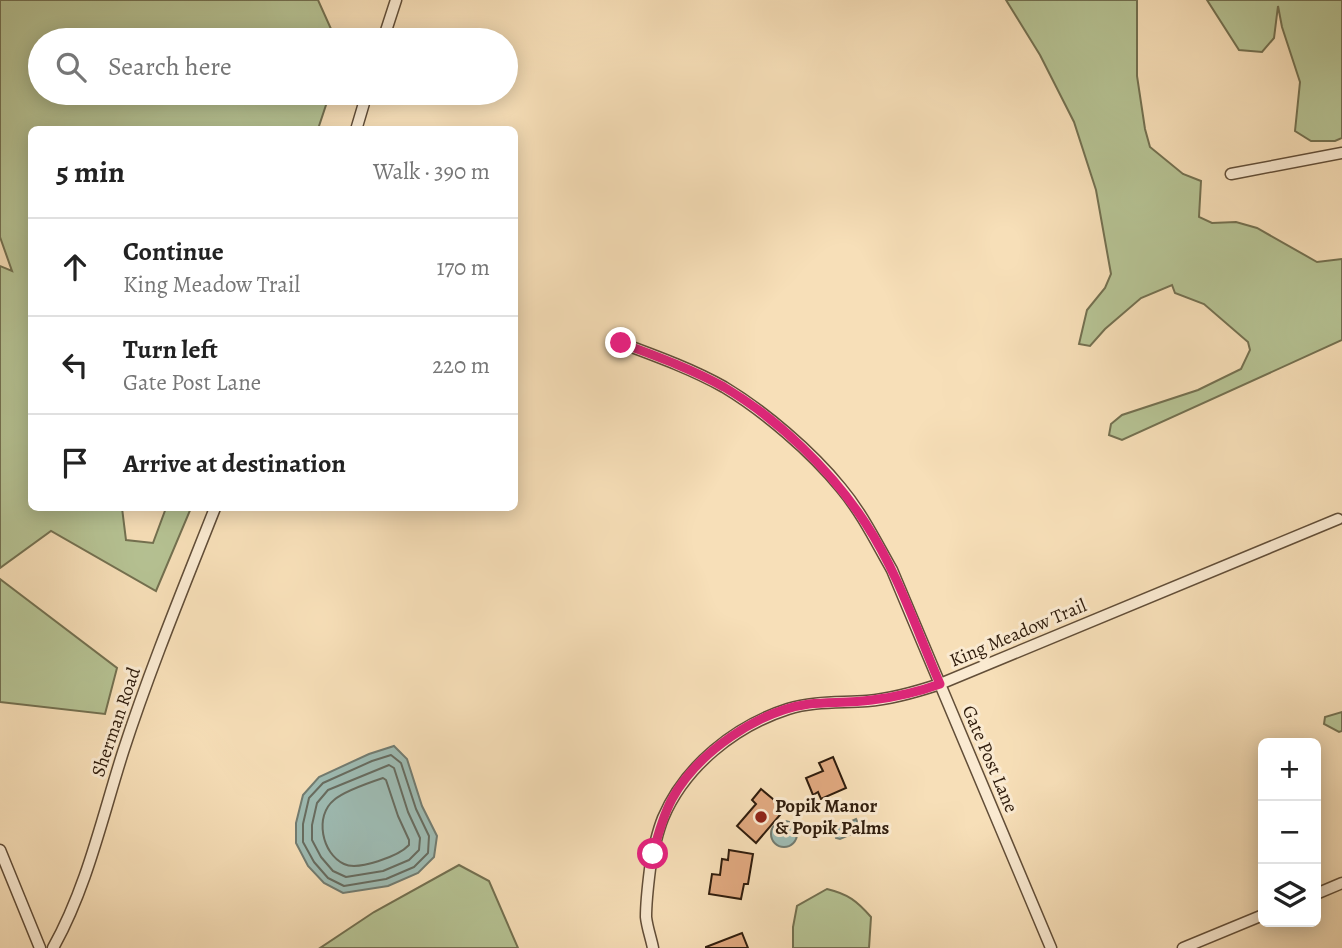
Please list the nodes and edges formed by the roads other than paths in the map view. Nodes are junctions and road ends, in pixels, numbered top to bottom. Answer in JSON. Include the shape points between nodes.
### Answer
{"nodes":[{"id":1,"x":396,"y":0,"type":"edge"},
{"id":2,"x":387,"y":28,"type":"edge"},
{"id":3,"x":363,"y":105,"type":"edge"},
{"id":4,"x":357,"y":126,"type":"edge"},
{"id":5,"x":1342,"y":153,"type":"edge"},
{"id":6,"x":1231,"y":174,"type":"dead end"},
{"id":7,"x":621,"y":343,"type":"dead end"},
{"id":8,"x":214,"y":511,"type":"edge"},
{"id":9,"x":1338,"y":519,"type":"dead end"},
{"id":10,"x":940,"y":684,"type":"junction"},
{"id":11,"x":0,"y":850,"type":"edge"},
{"id":12,"x":1342,"y":883,"type":"edge"},
{"id":13,"x":1321,"y":892,"type":"edge"},
{"id":14,"x":1258,"y":917,"type":"edge"},
{"id":15,"x":40,"y":948,"type":"edge"},
{"id":16,"x":53,"y":948,"type":"edge"},
{"id":17,"x":653,"y":948,"type":"edge"},
{"id":18,"x":1051,"y":948,"type":"edge"},
{"id":19,"x":1183,"y":948,"type":"edge"}],
"edges":[{"from":1,"to":2,"type":"street"},
{"from":3,"to":4,"type":"street"},
{"from":5,"to":6,"type":"street"},
{"from":7,"to":10,"type":"street","name":"Gate Post Lane","via":[[663,358],[746,401],[794,440],[841,488],[892,570]]},
{"from":8,"to":16,"type":"street","name":"Sherman Road","via":[[169,622],[84,880]]},
{"from":9,"to":10,"type":"street","name":"King Meadow Trail"},
{"from":10,"to":17,"type":"street","name":"King Meadow Trail","via":[[880,699],[788,708],[718,747],[690,773],[662,820],[648,886],[646,919]]},
{"from":10,"to":18,"type":"street","name":"Gate Post Lane"},
{"from":11,"to":15,"type":"street"},
{"from":12,"to":13,"type":"street"},
{"from":14,"to":19,"type":"street"}]}
